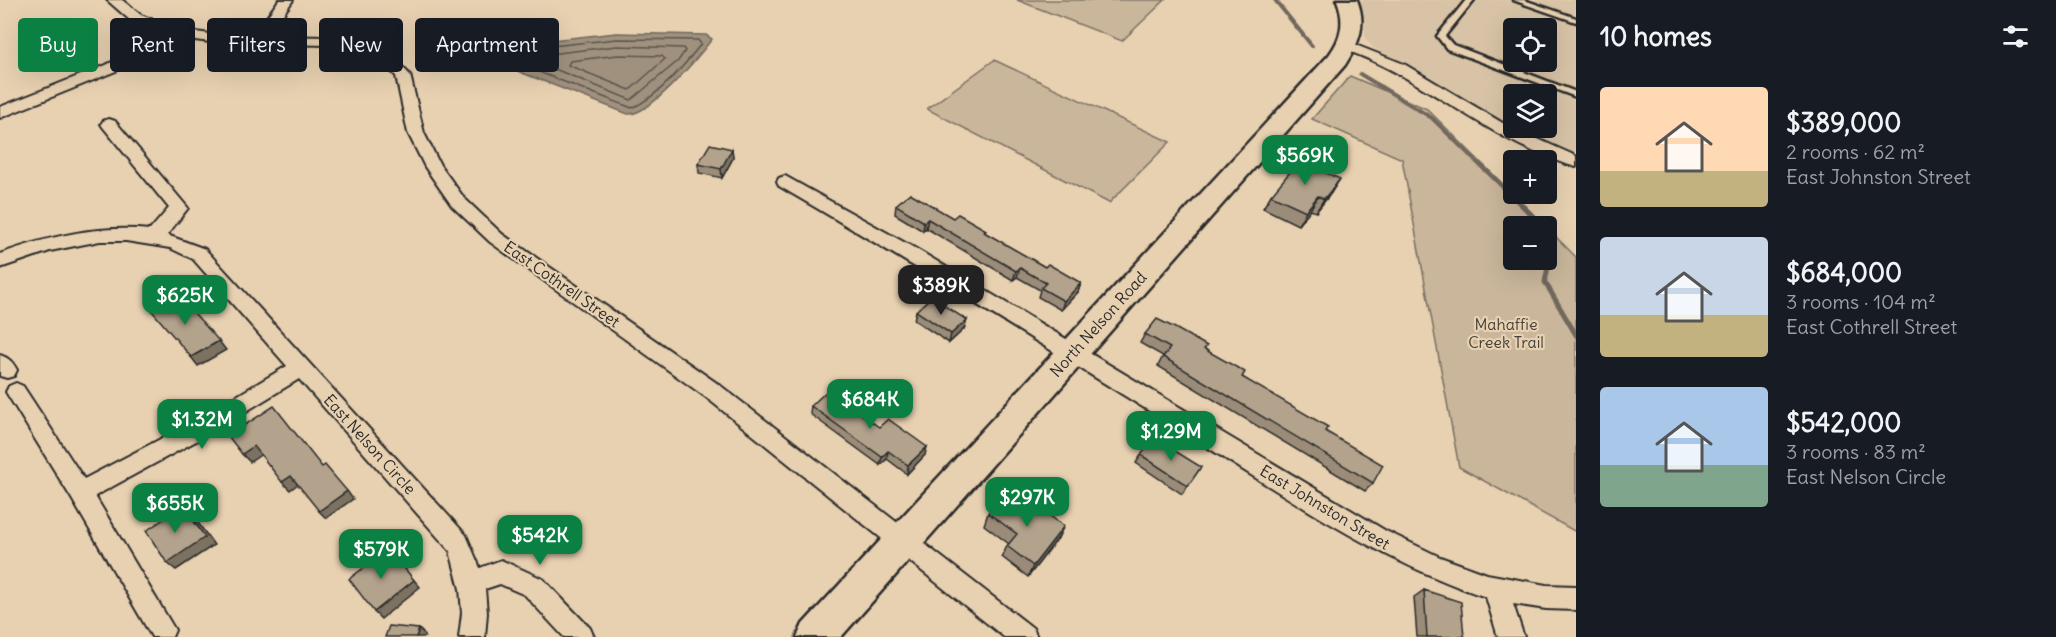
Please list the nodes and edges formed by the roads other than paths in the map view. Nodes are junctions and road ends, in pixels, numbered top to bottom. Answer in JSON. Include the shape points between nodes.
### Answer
{"nodes":[{"id":1,"x":114,"y":0,"type":"edge"},
{"id":2,"x":286,"y":0,"type":"edge"},
{"id":3,"x":1347,"y":0,"type":"edge"},
{"id":4,"x":1470,"y":0,"type":"edge"},
{"id":5,"x":1517,"y":0,"type":"edge"},
{"id":6,"x":136,"y":18,"type":"edge"},
{"id":7,"x":273,"y":18,"type":"edge"},
{"id":8,"x":1576,"y":20,"type":"edge"},
{"id":9,"x":307,"y":41,"type":"edge"},
{"id":10,"x":1348,"y":45,"type":"junction"},
{"id":11,"x":110,"y":68,"type":"edge"},
{"id":12,"x":1576,"y":95,"type":"edge"},
{"id":13,"x":0,"y":113,"type":"edge"},
{"id":14,"x":109,"y":124,"type":"dead end"},
{"id":15,"x":1576,"y":162,"type":"edge"},
{"id":16,"x":785,"y":182,"type":"dead end"},
{"id":17,"x":156,"y":237,"type":"junction"},
{"id":18,"x":0,"y":261,"type":"edge"},
{"id":19,"x":1071,"y":354,"type":"junction"},
{"id":20,"x":302,"y":367,"type":"junction"},
{"id":21,"x":16,"y":392,"type":"dead end"},
{"id":22,"x":80,"y":492,"type":"junction"},
{"id":23,"x":903,"y":540,"type":"junction"},
{"id":24,"x":472,"y":582,"type":"junction"},
{"id":25,"x":1494,"y":587,"type":"junction"},
{"id":26,"x":1576,"y":598,"type":"edge"},
{"id":27,"x":162,"y":630,"type":"dead end"},
{"id":28,"x":472,"y":637,"type":"edge"},
{"id":29,"x":581,"y":637,"type":"edge"},
{"id":30,"x":816,"y":637,"type":"edge"},
{"id":31,"x":1024,"y":637,"type":"edge"},
{"id":32,"x":1511,"y":637,"type":"edge"}],
"edges":[{"from":1,"to":6,"type":"street","name":"East Cothrell Street"},
{"from":2,"to":7,"type":"street"},
{"from":3,"to":10,"type":"street","via":[[1354,21]]},
{"from":4,"to":12,"type":"lane","via":[[1441,36],[1450,47]]},
{"from":5,"to":8,"type":"lane"},
{"from":9,"to":23,"type":"street","name":"East Cothrell Street","via":[[354,44],[385,57],[403,75],[416,133],[433,167],[458,202],[496,238],[714,392]]},
{"from":10,"to":15,"type":"street","via":[[1394,63],[1501,129]]},
{"from":10,"to":19,"type":"street","name":"North Nelson Road"},
{"from":11,"to":13,"type":"street"},
{"from":14,"to":17,"type":"street","via":[[179,208]]},
{"from":16,"to":19,"type":"street","name":"East Johnston Street"},
{"from":17,"to":18,"type":"street","name":"East Nelson Circle","via":[[101,235],[40,247]]},
{"from":17,"to":20,"type":"street","name":"East Nelson Circle","via":[[186,247],[210,264]]},
{"from":19,"to":23,"type":"street","name":"North Nelson Road"},
{"from":19,"to":25,"type":"street","name":"East Johnston Street","via":[[1399,551]]},
{"from":20,"to":22,"type":"street","via":[[201,428]]},
{"from":20,"to":24,"type":"street","name":"East Nelson Circle","via":[[458,543]]},
{"from":21,"to":22,"type":"street"},
{"from":22,"to":27,"type":"street"},
{"from":23,"to":30,"type":"street","name":"North Nelson Road"},
{"from":23,"to":31,"type":"street","name":"East Cothrell Street"},
{"from":24,"to":28,"type":"street","name":"East Nelson Circle"},
{"from":24,"to":29,"type":"street","via":[[501,572],[534,587]]},
{"from":25,"to":26,"type":"street","name":"East Johnston Street","via":[[1534,596]]},
{"from":25,"to":32,"type":"street"}]}
